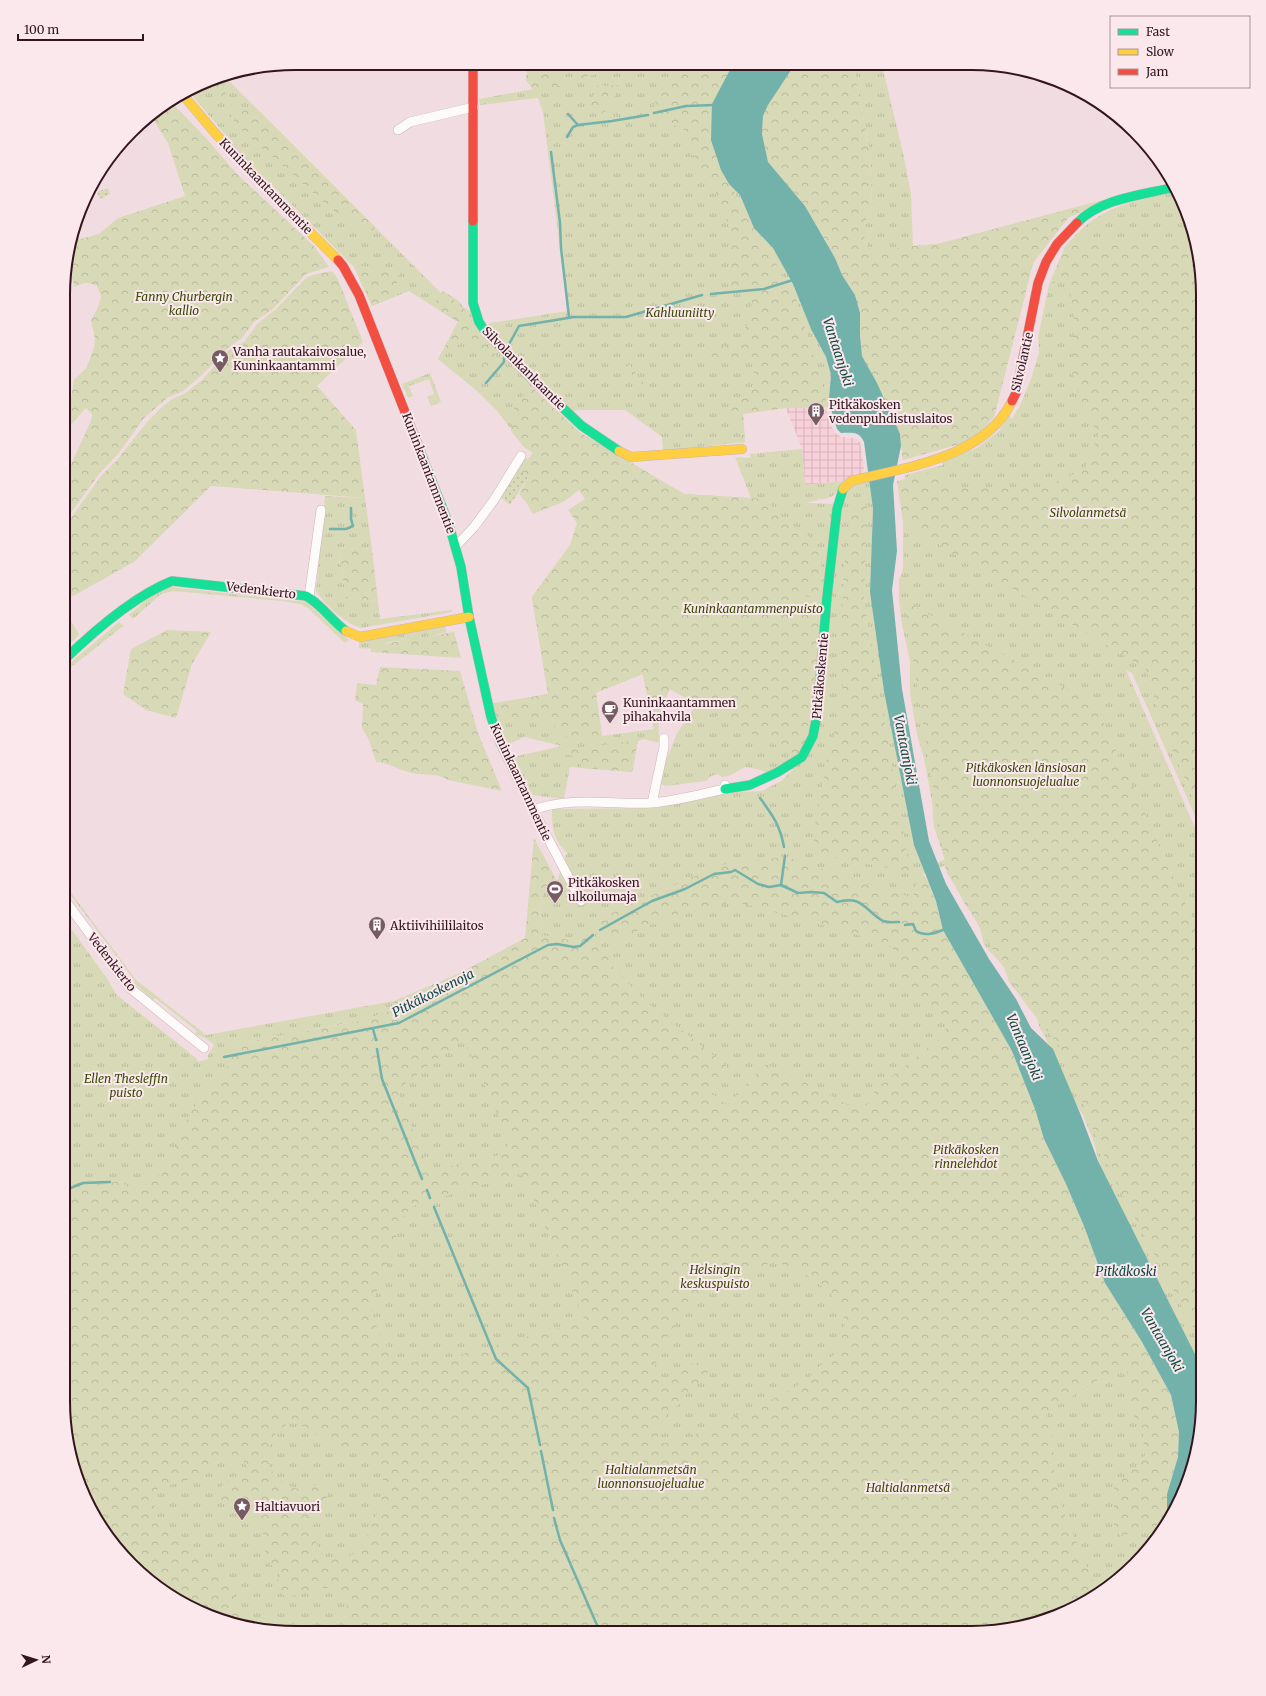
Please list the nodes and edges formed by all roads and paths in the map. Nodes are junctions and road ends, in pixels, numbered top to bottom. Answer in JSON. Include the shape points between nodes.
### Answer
{"nodes":[{"id":1,"x":473,"y":70,"type":"edge"},
{"id":2,"x":186,"y":98,"type":"edge"},
{"id":3,"x":474,"y":107,"type":"junction"},
{"id":4,"x":398,"y":130,"type":"dead end"},
{"id":5,"x":1169,"y":188,"type":"edge"},
{"id":6,"x":742,"y":449,"type":"dead end"},
{"id":7,"x":520,"y":454,"type":"dead end"},
{"id":8,"x":837,"y":509,"type":"joint"},
{"id":9,"x":321,"y":510,"type":"dead end"},
{"id":10,"x":456,"y":546,"type":"junction"},
{"id":11,"x":309,"y":597,"type":"junction"},
{"id":12,"x":469,"y":617,"type":"junction"},
{"id":13,"x":70,"y":654,"type":"edge"},
{"id":14,"x":664,"y":738,"type":"dead end"},
{"id":15,"x":652,"y":803,"type":"junction"},
{"id":16,"x":533,"y":810,"type":"junction"},
{"id":17,"x":581,"y":901,"type":"dead end"},
{"id":18,"x":70,"y":907,"type":"edge"},
{"id":19,"x":204,"y":1048,"type":"dead end"}],
"edges":[{"from":1,"to":3,"type":"street","name":"Silvolankankaantie"},
{"from":2,"to":10,"type":"street","name":"Kuninkaantammentie","via":[[276,198],[336,258],[346,272],[370,322]]},
{"from":3,"to":4,"type":"street","via":[[410,122]]},
{"from":3,"to":6,"type":"street","name":"Silvolankankaantie","via":[[473,303],[485,332],[582,426],[631,457]]},
{"from":5,"to":8,"type":"street","name":"Silvolantie","via":[[1124,198],[1100,207],[1082,218],[1057,244],[1046,262],[1038,284],[1016,393],[1006,414],[989,433],[976,443],[937,459],[864,477],[848,484],[843,489]]},
{"from":7,"to":10,"type":"street","via":[[494,500],[474,528]]},
{"from":8,"to":15,"type":"street","name":"Pitkäkoskentie","via":[[817,715],[813,736],[802,757],[750,785],[725,786]]},
{"from":9,"to":11,"type":"street"},
{"from":10,"to":12,"type":"street","name":"Kuninkaantammentie"},
{"from":11,"to":12,"type":"street","name":"Vedenkierto","via":[[344,631],[360,637]]},
{"from":11,"to":13,"type":"street","name":"Vedenkierto","via":[[172,581],[154,588],[90,636]]},
{"from":12,"to":16,"type":"street","name":"Kuninkaantammentie","via":[[490,717]]},
{"from":14,"to":15,"type":"street"},
{"from":15,"to":16,"type":"street","name":"Pitkäkoskentie","via":[[561,803],[544,805]]},
{"from":16,"to":17,"type":"street","name":"Kuninkaantammentie"},
{"from":18,"to":19,"type":"street","name":"Vedenkierto","via":[[130,988]]}]}
